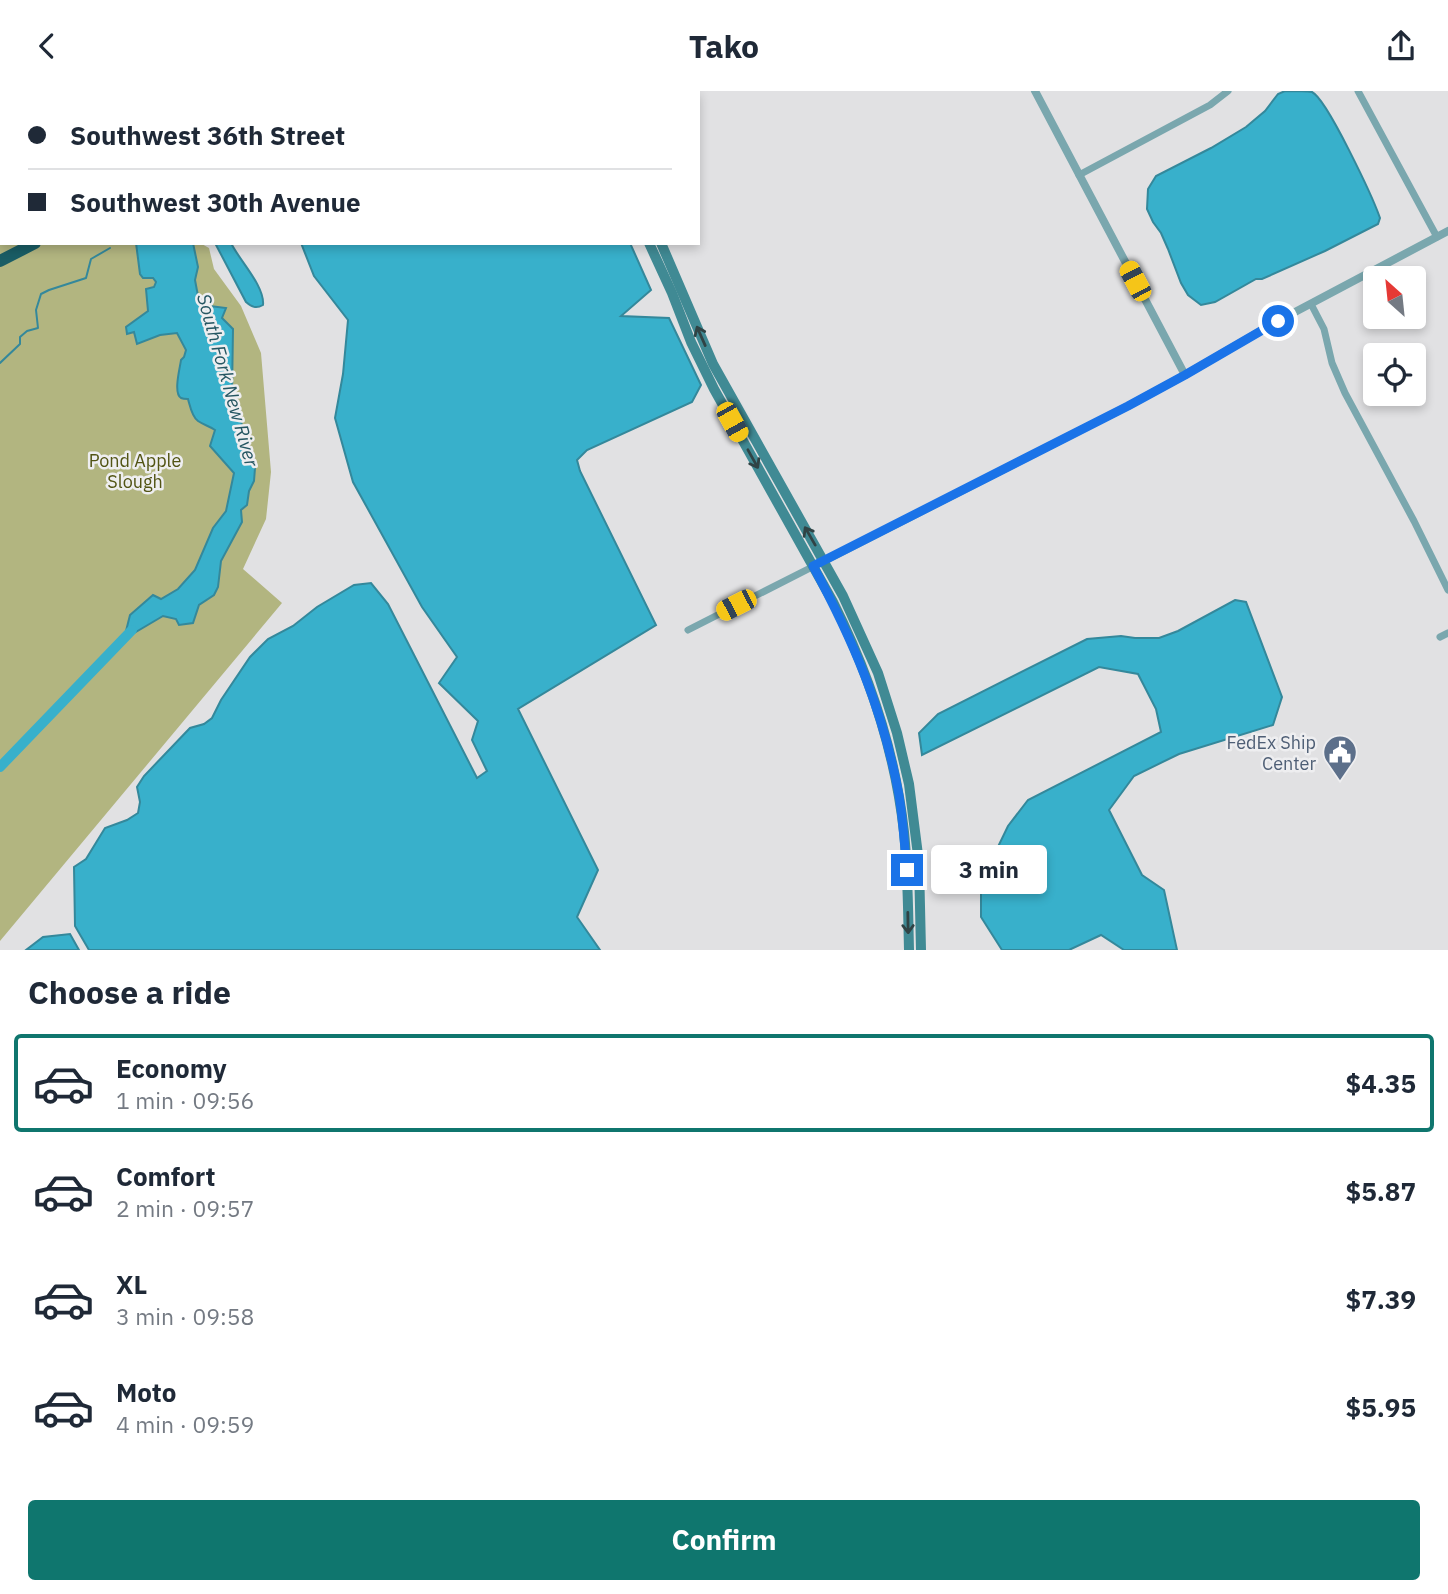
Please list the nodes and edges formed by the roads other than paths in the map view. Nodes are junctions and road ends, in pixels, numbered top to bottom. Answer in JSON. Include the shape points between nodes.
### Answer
{"nodes":[{"id":1,"x":1035,"y":91,"type":"edge"},
{"id":2,"x":1228,"y":91,"type":"edge"},
{"id":3,"x":1358,"y":91,"type":"edge"},
{"id":4,"x":1079,"y":175,"type":"junction"},
{"id":5,"x":1448,"y":231,"type":"edge"},
{"id":6,"x":1437,"y":237,"type":"junction"},
{"id":7,"x":31,"y":245,"type":"edge"},
{"id":8,"x":650,"y":245,"type":"edge"},
{"id":9,"x":662,"y":245,"type":"edge"},
{"id":10,"x":0,"y":261,"type":"edge"},
{"id":11,"x":1311,"y":304,"type":"junction"},
{"id":12,"x":1185,"y":375,"type":"junction"},
{"id":13,"x":737,"y":420,"type":"junction"},
{"id":14,"x":824,"y":561,"type":"junction"},
{"id":15,"x":813,"y":566,"type":"junction"},
{"id":16,"x":1448,"y":590,"type":"edge"},
{"id":17,"x":688,"y":631,"type":"dead end"},
{"id":18,"x":909,"y":950,"type":"edge"},
{"id":19,"x":921,"y":950,"type":"edge"}],
"edges":[{"from":1,"to":4,"type":"street"},
{"from":2,"to":4,"type":"street"},
{"from":3,"to":6,"type":"street"},
{"from":4,"to":12,"type":"street"},
{"from":5,"to":6,"type":"street"},
{"from":6,"to":11,"type":"street"},
{"from":7,"to":10,"type":"highway"},
{"from":8,"to":13,"type":"main road","via":[[700,361]]},
{"from":13,"to":9,"type":"main road","one_way":true},
{"from":11,"to":12,"type":"street"},
{"from":11,"to":16,"type":"street","via":[[1345,393]]},
{"from":12,"to":14,"type":"street"},
{"from":14,"to":13,"type":"main road","one_way":true},
{"from":13,"to":15,"type":"main road","one_way":true},
{"from":14,"to":15,"type":"street"},
{"from":14,"to":19,"type":"main road","via":[[870,654],[902,753],[918,852]]},
{"from":15,"to":17,"type":"street"},
{"from":15,"to":18,"type":"main road","one_way":true,"via":[[859,660],[889,750],[904,832]]}]}
